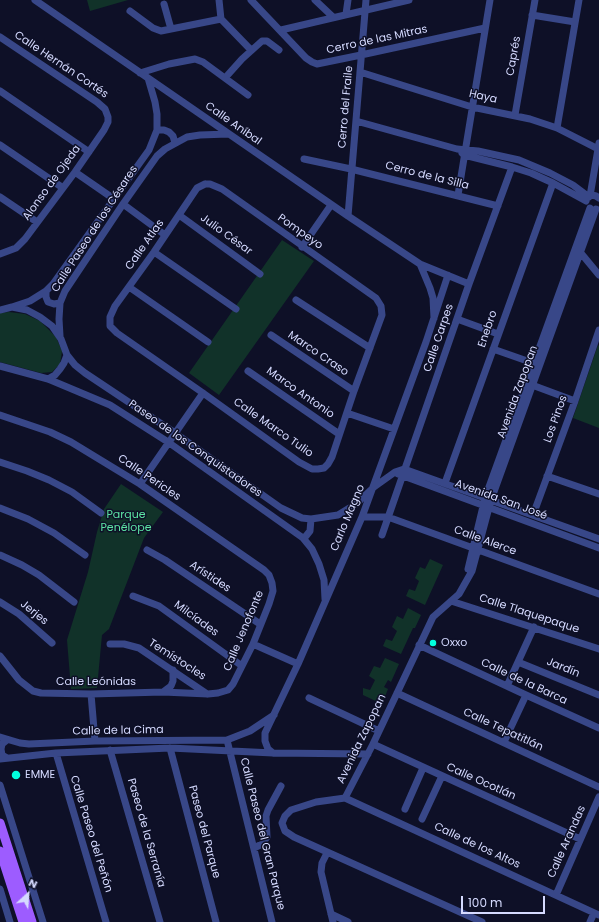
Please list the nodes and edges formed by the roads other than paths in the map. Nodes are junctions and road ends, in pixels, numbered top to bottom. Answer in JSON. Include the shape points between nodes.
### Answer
{"nodes":[{"id":1,"x":35,"y":0,"type":"edge"},
{"id":2,"x":219,"y":0,"type":"edge"},
{"id":3,"x":252,"y":0,"type":"edge"},
{"id":4,"x":315,"y":0,"type":"edge"},
{"id":5,"x":348,"y":0,"type":"edge"},
{"id":6,"x":366,"y":0,"type":"edge"},
{"id":7,"x":409,"y":0,"type":"edge"},
{"id":8,"x":490,"y":0,"type":"edge"},
{"id":9,"x":535,"y":0,"type":"edge"},
{"id":10,"x":579,"y":0,"type":"edge"},
{"id":11,"x":164,"y":4,"type":"dead end"},
{"id":12,"x":365,"y":10,"type":"junction"},
{"id":13,"x":130,"y":11,"type":"dead end"},
{"id":14,"x":346,"y":14,"type":"junction"},
{"id":15,"x":532,"y":15,"type":"junction"},
{"id":16,"x":333,"y":17,"type":"junction"},
{"id":17,"x":221,"y":20,"type":"junction"},
{"id":18,"x":575,"y":22,"type":"junction"},
{"id":19,"x":486,"y":28,"type":"junction"},
{"id":20,"x":171,"y":29,"type":"junction"},
{"id":21,"x":281,"y":30,"type":"junction"},
{"id":22,"x":0,"y":37,"type":"edge"},
{"id":23,"x":251,"y":50,"type":"junction"},
{"id":24,"x":279,"y":50,"type":"dead end"},
{"id":25,"x":361,"y":55,"type":"junction"},
{"id":26,"x":159,"y":66,"type":"junction"},
{"id":27,"x":360,"y":72,"type":"junction"},
{"id":28,"x":140,"y":73,"type":"junction"},
{"id":29,"x":225,"y":78,"type":"junction"},
{"id":30,"x":150,"y":80,"type":"junction"},
{"id":31,"x":0,"y":91,"type":"edge"},
{"id":32,"x":248,"y":95,"type":"dead end"},
{"id":33,"x":472,"y":107,"type":"junction"},
{"id":34,"x":107,"y":113,"type":"joint"},
{"id":35,"x":515,"y":115,"type":"junction"},
{"id":36,"x":356,"y":121,"type":"junction"},
{"id":37,"x":557,"y":128,"type":"junction"},
{"id":38,"x":156,"y":130,"type":"junction"},
{"id":39,"x":228,"y":134,"type":"junction"},
{"id":40,"x":175,"y":143,"type":"junction"},
{"id":41,"x":0,"y":145,"type":"edge"},
{"id":42,"x":599,"y":146,"type":"edge"},
{"id":43,"x":89,"y":152,"type":"junction"},
{"id":44,"x":465,"y":152,"type":"junction"},
{"id":45,"x":304,"y":159,"type":"dead end"},
{"id":46,"x":512,"y":167,"type":"junction"},
{"id":47,"x":351,"y":169,"type":"junction"},
{"id":48,"x":75,"y":172,"type":"junction"},
{"id":49,"x":553,"y":183,"type":"junction"},
{"id":50,"x":206,"y":184,"type":"joint"},
{"id":51,"x":63,"y":188,"type":"junction"},
{"id":52,"x":599,"y":189,"type":"edge"},
{"id":53,"x":458,"y":195,"type":"junction"},
{"id":54,"x":0,"y":197,"type":"edge"},
{"id":55,"x":114,"y":199,"type":"junction"},
{"id":56,"x":594,"y":203,"type":"edge"},
{"id":57,"x":123,"y":204,"type":"junction"},
{"id":58,"x":331,"y":205,"type":"junction"},
{"id":59,"x":498,"y":206,"type":"junction"},
{"id":60,"x":179,"y":215,"type":"junction"},
{"id":61,"x":348,"y":216,"type":"junction"},
{"id":62,"x":37,"y":222,"type":"junction"},
{"id":63,"x":165,"y":235,"type":"junction"},
{"id":64,"x":302,"y":247,"type":"junction"},
{"id":65,"x":154,"y":252,"type":"junction"},
{"id":66,"x":580,"y":252,"type":"junction"},
{"id":67,"x":0,"y":254,"type":"edge"},
{"id":68,"x":420,"y":264,"type":"junction"},
{"id":69,"x":260,"y":274,"type":"dead end"},
{"id":70,"x":448,"y":275,"type":"junction"},
{"id":71,"x":599,"y":275,"type":"edge"},
{"id":72,"x":469,"y":284,"type":"junction"},
{"id":73,"x":129,"y":287,"type":"junction"},
{"id":74,"x":46,"y":291,"type":"junction"},
{"id":75,"x":296,"y":300,"type":"dead end"},
{"id":76,"x":380,"y":302,"type":"joint"},
{"id":77,"x":60,"y":303,"type":"junction"},
{"id":78,"x":12,"y":307,"type":"junction"},
{"id":79,"x":236,"y":309,"type":"dead end"},
{"id":80,"x":0,"y":310,"type":"edge"},
{"id":81,"x":434,"y":318,"type":"junction"},
{"id":82,"x":457,"y":319,"type":"junction"},
{"id":83,"x":109,"y":322,"type":"joint"},
{"id":84,"x":599,"y":330,"type":"edge"},
{"id":85,"x":498,"y":334,"type":"junction"},
{"id":86,"x":271,"y":335,"type":"dead end"},
{"id":87,"x":61,"y":339,"type":"junction"},
{"id":88,"x":597,"y":340,"type":"edge"},
{"id":89,"x":208,"y":342,"type":"dead end"},
{"id":90,"x":370,"y":348,"type":"junction"},
{"id":91,"x":493,"y":349,"type":"junction"},
{"id":92,"x":67,"y":355,"type":"junction"},
{"id":93,"x":533,"y":363,"type":"junction"},
{"id":94,"x":0,"y":366,"type":"edge"},
{"id":95,"x":248,"y":371,"type":"dead end"},
{"id":96,"x":48,"y":379,"type":"junction"},
{"id":97,"x":532,"y":385,"type":"junction"},
{"id":98,"x":354,"y":391,"type":"junction"},
{"id":99,"x":203,"y":392,"type":"junction"},
{"id":100,"x":575,"y":401,"type":"junction"},
{"id":101,"x":347,"y":412,"type":"junction"},
{"id":102,"x":0,"y":415,"type":"edge"},
{"id":103,"x":394,"y":429,"type":"junction"},
{"id":104,"x":175,"y":433,"type":"junction"},
{"id":105,"x":339,"y":434,"type":"junction"},
{"id":106,"x":168,"y":442,"type":"junction"},
{"id":107,"x":0,"y":462,"type":"edge"},
{"id":108,"x":400,"y":472,"type":"junction"},
{"id":109,"x":547,"y":476,"type":"junction"},
{"id":110,"x":140,"y":484,"type":"junction"},
{"id":111,"x":445,"y":484,"type":"junction"},
{"id":112,"x":374,"y":487,"type":"junction"},
{"id":113,"x":599,"y":494,"type":"edge"},
{"id":114,"x":487,"y":503,"type":"junction"},
{"id":115,"x":0,"y":508,"type":"edge"},
{"id":116,"x":101,"y":513,"type":"dead end"},
{"id":117,"x":533,"y":515,"type":"junction"},
{"id":118,"x":362,"y":517,"type":"junction"},
{"id":119,"x":388,"y":517,"type":"junction"},
{"id":120,"x":311,"y":520,"type":"junction"},
{"id":121,"x":382,"y":535,"type":"dead end"},
{"id":122,"x":302,"y":538,"type":"junction"},
{"id":123,"x":599,"y":539,"type":"edge"},
{"id":124,"x":599,"y":548,"type":"edge"},
{"id":125,"x":476,"y":549,"type":"junction"},
{"id":126,"x":147,"y":550,"type":"dead end"},
{"id":127,"x":0,"y":555,"type":"edge"},
{"id":128,"x":85,"y":555,"type":"dead end"},
{"id":129,"x":272,"y":583,"type":"joint"},
{"id":130,"x":599,"y":594,"type":"edge"},
{"id":131,"x":133,"y":596,"type":"dead end"},
{"id":132,"x":325,"y":600,"type":"junction"},
{"id":133,"x":451,"y":601,"type":"junction"},
{"id":134,"x":0,"y":602,"type":"edge"},
{"id":135,"x":74,"y":602,"type":"dead end"},
{"id":136,"x":260,"y":624,"type":"junction"},
{"id":137,"x":534,"y":627,"type":"junction"},
{"id":138,"x":52,"y":643,"type":"dead end"},
{"id":139,"x":110,"y":644,"type":"dead end"},
{"id":140,"x":253,"y":644,"type":"junction"},
{"id":141,"x":419,"y":645,"type":"junction"},
{"id":142,"x":599,"y":649,"type":"edge"},
{"id":143,"x":0,"y":656,"type":"edge"},
{"id":144,"x":518,"y":662,"type":"junction"},
{"id":145,"x":298,"y":664,"type":"junction"},
{"id":146,"x":242,"y":666,"type":"junction"},
{"id":147,"x":173,"y":670,"type":"junction"},
{"id":148,"x":507,"y":686,"type":"junction"},
{"id":149,"x":163,"y":692,"type":"junction"},
{"id":150,"x":91,"y":694,"type":"junction"},
{"id":151,"x":208,"y":694,"type":"junction"},
{"id":152,"x":397,"y":694,"type":"junction"},
{"id":153,"x":526,"y":695,"type":"junction"},
{"id":154,"x":599,"y":695,"type":"edge"},
{"id":155,"x":309,"y":698,"type":"dead end"},
{"id":156,"x":274,"y":714,"type":"junction"},
{"id":157,"x":599,"y":728,"type":"edge"},
{"id":158,"x":379,"y":730,"type":"junction"},
{"id":159,"x":3,"y":738,"type":"edge"},
{"id":160,"x":227,"y":740,"type":"junction"},
{"id":161,"x":95,"y":741,"type":"junction"},
{"id":162,"x":504,"y":742,"type":"junction"},
{"id":163,"x":372,"y":744,"type":"junction"},
{"id":164,"x":170,"y":748,"type":"junction"},
{"id":165,"x":110,"y":750,"type":"junction"},
{"id":166,"x":230,"y":751,"type":"junction"},
{"id":167,"x":56,"y":753,"type":"junction"},
{"id":168,"x":273,"y":753,"type":"junction"},
{"id":169,"x":368,"y":754,"type":"junction"},
{"id":170,"x":3,"y":759,"type":"edge"},
{"id":171,"x":423,"y":768,"type":"junction"},
{"id":172,"x":442,"y":776,"type":"junction"},
{"id":173,"x":0,"y":785,"type":"edge"},
{"id":174,"x":281,"y":786,"type":"dead end"},
{"id":175,"x":599,"y":787,"type":"edge"},
{"id":176,"x":0,"y":791,"type":"edge"},
{"id":177,"x":599,"y":797,"type":"edge"},
{"id":178,"x":345,"y":798,"type":"junction"},
{"id":179,"x":5,"y":801,"type":"junction"},
{"id":180,"x":405,"y":809,"type":"dead end"},
{"id":181,"x":422,"y":819,"type":"dead end"},
{"id":182,"x":0,"y":822,"type":"edge"},
{"id":183,"x":580,"y":839,"type":"junction"},
{"id":184,"x":254,"y":848,"type":"junction"},
{"id":185,"x":0,"y":852,"type":"edge"},
{"id":186,"x":327,"y":853,"type":"junction"},
{"id":187,"x":0,"y":889,"type":"edge"},
{"id":188,"x":556,"y":895,"type":"junction"},
{"id":189,"x":331,"y":914,"type":"junction"},
{"id":190,"x":597,"y":914,"type":"edge"},
{"id":191,"x":10,"y":922,"type":"edge"},
{"id":192,"x":22,"y":922,"type":"edge"},
{"id":193,"x":32,"y":922,"type":"edge"},
{"id":194,"x":43,"y":922,"type":"edge"},
{"id":195,"x":106,"y":922,"type":"edge"},
{"id":196,"x":160,"y":922,"type":"edge"},
{"id":197,"x":216,"y":922,"type":"edge"},
{"id":198,"x":272,"y":922,"type":"edge"},
{"id":199,"x":334,"y":922,"type":"edge"},
{"id":200,"x":348,"y":922,"type":"edge"},
{"id":201,"x":482,"y":922,"type":"edge"},
{"id":202,"x":590,"y":922,"type":"edge"}],
"edges":[{"from":1,"to":28,"type":"street","name":"Calle Aníbal"},
{"from":2,"to":17,"type":"street"},
{"from":3,"to":21,"type":"street","name":"Cerro de las Mitras"},
{"from":4,"to":16,"type":"street"},
{"from":5,"to":14,"type":"street"},
{"from":6,"to":12,"type":"street","name":"Cerro del Fraile"},
{"from":7,"to":12,"type":"street"},
{"from":8,"to":19,"type":"street"},
{"from":9,"to":15,"type":"street","name":"Caprés"},
{"from":10,"to":18,"type":"street"},
{"from":11,"to":20,"type":"street"},
{"from":12,"to":14,"type":"street"},
{"from":12,"to":25,"type":"street","name":"Cerro del Fraile"},
{"from":13,"to":20,"type":"street","via":[[156,30]]},
{"from":14,"to":16,"type":"street"},
{"from":15,"to":18,"type":"street"},
{"from":15,"to":35,"type":"street","name":"Caprés"},
{"from":16,"to":21,"type":"street"},
{"from":17,"to":20,"type":"street"},
{"from":17,"to":23,"type":"street"},
{"from":18,"to":37,"type":"street"},
{"from":19,"to":25,"type":"street","name":"Cerro de las Mitras"},
{"from":19,"to":33,"type":"street"},
{"from":21,"to":25,"type":"street","name":"Cerro de las Mitras","via":[[312,62],[322,63]]},
{"from":22,"to":34,"type":"street","name":"Calle Hernán Cortés","via":[[97,102]]},
{"from":23,"to":24,"type":"street","via":[[265,40]]},
{"from":23,"to":29,"type":"street"},
{"from":25,"to":27,"type":"street","name":"Cerro del Fraile"},
{"from":26,"to":28,"type":"street"},
{"from":26,"to":29,"type":"street","via":[[195,59]]},
{"from":26,"to":30,"type":"street"},
{"from":27,"to":33,"type":"street","name":"Haya"},
{"from":27,"to":36,"type":"street","name":"Cerro del Fraile"},
{"from":28,"to":30,"type":"street","name":"Calle Aníbal"},
{"from":29,"to":32,"type":"street"},
{"from":30,"to":38,"type":"street","name":"Calle Paseo de los Césares","via":[[157,114]]},
{"from":30,"to":39,"type":"street","name":"Calle Aníbal"},
{"from":31,"to":43,"type":"street"},
{"from":33,"to":35,"type":"street","name":"Haya"},
{"from":33,"to":44,"type":"street"},
{"from":34,"to":43,"type":"street","name":"Alonso de Ojeda","via":[[108,122]]},
{"from":35,"to":37,"type":"street","name":"Haya"},
{"from":36,"to":44,"type":"street"},
{"from":36,"to":47,"type":"street","name":"Cerro del Fraile"},
{"from":37,"to":42,"type":"street","name":"Haya"},
{"from":38,"to":40,"type":"street","via":[[169,132]]},
{"from":38,"to":55,"type":"street","name":"Calle Paseo de los Césares","via":[[149,150]]},
{"from":39,"to":40,"type":"street","name":"Calle Paseo de los Césares","via":[[187,137]]},
{"from":39,"to":58,"type":"street","name":"Calle Aníbal"},
{"from":40,"to":57,"type":"street","name":"Calle Paseo de los Césares","via":[[157,156]]},
{"from":41,"to":51,"type":"street"},
{"from":42,"to":56,"type":"street","name":"Avenida Zapopan"},
{"from":43,"to":48,"type":"street","name":"Alonso de Ojeda"},
{"from":44,"to":46,"type":"street"},
{"from":44,"to":53,"type":"street"},
{"from":44,"to":56,"type":"street","via":[[512,158],[528,163],[572,185]]},
{"from":45,"to":47,"type":"street","name":"Cerro de la Silla"},
{"from":46,"to":49,"type":"street"},
{"from":46,"to":59,"type":"street","name":"Calle Carpes"},
{"from":47,"to":53,"type":"street","name":"Cerro de la Silla"},
{"from":47,"to":61,"type":"street","name":"Cerro del Fraile"},
{"from":48,"to":51,"type":"street","name":"Alonso de Ojeda"},
{"from":48,"to":55,"type":"street"},
{"from":49,"to":56,"type":"street"},
{"from":49,"to":85,"type":"street","name":"Enebro"},
{"from":50,"to":60,"type":"street","name":"Calle Atlas","via":[[197,188]]},
{"from":50,"to":64,"type":"street","name":"Pompeyo","via":[[222,189]]},
{"from":51,"to":62,"type":"street","name":"Alonso de Ojeda"},
{"from":52,"to":56,"type":"street","name":"Avenida Zapopan"},
{"from":53,"to":59,"type":"street","name":"Cerro de la Silla"},
{"from":54,"to":62,"type":"street"},
{"from":55,"to":74,"type":"street","name":"Calle Paseo de los Césares","via":[[60,276]]},
{"from":56,"to":66,"type":"street","name":"Avenida Zapopan"},
{"from":56,"to":93,"type":"street","name":"Avenida Zapopan"},
{"from":57,"to":63,"type":"street"},
{"from":57,"to":77,"type":"street","name":"Calle Paseo de los Césares","via":[[65,291]]},
{"from":58,"to":61,"type":"street","name":"Calle Aníbal"},
{"from":58,"to":64,"type":"street"},
{"from":59,"to":72,"type":"street","name":"Calle Carpes"},
{"from":60,"to":63,"type":"street","name":"Calle Atlas"},
{"from":60,"to":69,"type":"street","name":"Julio César"},
{"from":61,"to":68,"type":"street","name":"Calle Aníbal"},
{"from":62,"to":67,"type":"street","name":"Alonso de Ojeda","via":[[20,244]]},
{"from":63,"to":65,"type":"street","name":"Calle Atlas"},
{"from":64,"to":76,"type":"street","name":"Pompeyo"},
{"from":65,"to":73,"type":"street","name":"Calle Atlas"},
{"from":65,"to":79,"type":"street"},
{"from":66,"to":71,"type":"street"},
{"from":66,"to":97,"type":"street","name":"Avenida Zapopan"},
{"from":68,"to":70,"type":"street","name":"Calle Aníbal"},
{"from":68,"to":81,"type":"street","via":[[433,298]]},
{"from":70,"to":72,"type":"street","name":"Calle Aníbal"},
{"from":70,"to":81,"type":"street","name":"Carlo Magno"},
{"from":72,"to":82,"type":"street","name":"Calle Carpes"},
{"from":73,"to":83,"type":"street","name":"Calle Atlas","via":[[112,312]]},
{"from":73,"to":89,"type":"street"},
{"from":74,"to":77,"type":"street","via":[[48,302]]},
{"from":74,"to":78,"type":"street","name":"Calle Paseo de los Césares","via":[[30,301]]},
{"from":75,"to":90,"type":"street"},
{"from":76,"to":90,"type":"street","name":"Calle Marco Tulio","via":[[382,315]]},
{"from":77,"to":87,"type":"street","name":"Calle Paseo de los Césares"},
{"from":78,"to":80,"type":"street","name":"Paseo de los Conquistadores"},
{"from":78,"to":87,"type":"street","name":"Paseo de los Conquistadores","via":[[27,310],[40,317],[52,326]]},
{"from":81,"to":103,"type":"street","name":"Carlo Magno"},
{"from":82,"to":85,"type":"street"},
{"from":82,"to":108,"type":"street","name":"Calle Carpes"},
{"from":83,"to":99,"type":"street","name":"Calle Marco Tulio","via":[[111,329]]},
{"from":84,"to":88,"type":"street","name":"Los Pinos"},
{"from":85,"to":91,"type":"street","name":"Enebro"},
{"from":86,"to":98,"type":"street","name":"Marco Craso"},
{"from":87,"to":92,"type":"street","name":"Paseo de los Conquistadores"},
{"from":88,"to":100,"type":"street","name":"Los Pinos"},
{"from":90,"to":98,"type":"street","name":"Calle Marco Tulio"},
{"from":91,"to":93,"type":"street"},
{"from":91,"to":111,"type":"street","name":"Enebro"},
{"from":92,"to":96,"type":"street","via":[[60,369]]},
{"from":92,"to":104,"type":"street","name":"Paseo de los Conquistadores","via":[[85,373]]},
{"from":93,"to":114,"type":"street","name":"Avenida Zapopan"},
{"from":94,"to":96,"type":"street","name":"Paseo de los Conquistadores"},
{"from":95,"to":105,"type":"street","name":"Marco Antonio"},
{"from":96,"to":106,"type":"street","name":"Paseo de los Conquistadores","via":[[110,405]]},
{"from":97,"to":100,"type":"street"},
{"from":97,"to":114,"type":"street","name":"Avenida Zapopan"},
{"from":98,"to":101,"type":"street","name":"Calle Marco Tulio"},
{"from":99,"to":104,"type":"street"},
{"from":99,"to":105,"type":"street","name":"Calle Marco Tulio","via":[[312,469],[318,470],[328,464]]},
{"from":100,"to":109,"type":"street","name":"Los Pinos"},
{"from":101,"to":103,"type":"street"},
{"from":101,"to":105,"type":"street","name":"Calle Marco Tulio"},
{"from":102,"to":110,"type":"street","name":"Calle Pericles","via":[[71,442]]},
{"from":103,"to":112,"type":"street","name":"Carlo Magno"},
{"from":104,"to":106,"type":"street"},
{"from":104,"to":120,"type":"street","name":"Paseo de los Conquistadores","via":[[281,508]]},
{"from":106,"to":110,"type":"street"},
{"from":106,"to":122,"type":"street","name":"Paseo de los Conquistadores"},
{"from":107,"to":116,"type":"street","via":[[66,489]]},
{"from":108,"to":111,"type":"street","name":"Avenida San José"},
{"from":108,"to":112,"type":"street"},
{"from":108,"to":114,"type":"street","name":"Avenida San José"},
{"from":108,"to":119,"type":"street","name":"Calle Carpes"},
{"from":109,"to":113,"type":"street"},
{"from":109,"to":117,"type":"street","name":"Los Pinos"},
{"from":110,"to":129,"type":"street","name":"Calle Pericles","via":[[264,570]]},
{"from":111,"to":114,"type":"street","name":"Avenida San José"},
{"from":112,"to":118,"type":"street","name":"Carlo Magno"},
{"from":112,"to":120,"type":"street","name":"Paseo de los Conquistadores","via":[[356,504],[338,515]]},
{"from":114,"to":117,"type":"street","name":"Avenida San José"},
{"from":114,"to":124,"type":"street","name":"Avenida San José"},
{"from":114,"to":125,"type":"street","name":"Avenida Zapopan"},
{"from":115,"to":128,"type":"street","via":[[54,533]]},
{"from":117,"to":123,"type":"street","name":"Avenida San José"},
{"from":118,"to":119,"type":"street","name":"Calle Alerce"},
{"from":118,"to":132,"type":"street","name":"Carlo Magno"},
{"from":119,"to":121,"type":"street","name":"Calle Carpes"},
{"from":119,"to":125,"type":"street","name":"Calle Alerce"},
{"from":120,"to":122,"type":"street","via":[[310,531]]},
{"from":122,"to":132,"type":"street","name":"Paseo de los Conquistadores","via":[[320,564]]},
{"from":125,"to":130,"type":"street","name":"Calle Alerce"},
{"from":125,"to":133,"type":"street","name":"Avenida Zapopan","via":[[472,571],[459,594]]},
{"from":126,"to":136,"type":"street","name":"Arístides"},
{"from":127,"to":135,"type":"street","via":[[39,575]]},
{"from":129,"to":136,"type":"street","name":"Calle Jenofonte","via":[[272,598]]},
{"from":131,"to":146,"type":"street","name":"Milcíades","via":[[159,606]]},
{"from":132,"to":145,"type":"street","name":"Carlo Magno"},
{"from":133,"to":137,"type":"street","name":"Calle Tlaquepaque"},
{"from":133,"to":141,"type":"street","name":"Avenida Zapopan","via":[[433,617]]},
{"from":134,"to":138,"type":"street","name":"Jerjes","via":[[19,614]]},
{"from":136,"to":140,"type":"street","name":"Calle Jenofonte"},
{"from":137,"to":142,"type":"street","name":"Calle Tlaquepaque"},
{"from":137,"to":144,"type":"street"},
{"from":139,"to":147,"type":"street","name":"Temístocles","via":[[132,645]]},
{"from":140,"to":145,"type":"street"},
{"from":140,"to":146,"type":"street","name":"Calle Jenofonte"},
{"from":141,"to":148,"type":"street","name":"Calle de la Barca"},
{"from":141,"to":152,"type":"street","name":"Avenida Zapopan"},
{"from":143,"to":150,"type":"street","name":"Calle Leónidas","via":[[19,680],[33,691]]},
{"from":144,"to":148,"type":"street"},
{"from":144,"to":154,"type":"street","name":"Jardín"},
{"from":145,"to":156,"type":"street","name":"Carlo Magno"},
{"from":146,"to":151,"type":"street","name":"Calle Jenofonte","via":[[228,690]]},
{"from":147,"to":149,"type":"street","via":[[173,682]]},
{"from":147,"to":151,"type":"street","name":"Temístocles"},
{"from":148,"to":153,"type":"street","name":"Calle de la Barca"},
{"from":149,"to":150,"type":"street","name":"Calle Leónidas"},
{"from":149,"to":151,"type":"street","name":"Calle Leónidas"},
{"from":150,"to":161,"type":"street"},
{"from":152,"to":158,"type":"street","name":"Avenida Zapopan"},
{"from":152,"to":162,"type":"street","name":"Calle Tepatitlán"},
{"from":153,"to":157,"type":"street","name":"Calle de la Barca"},
{"from":153,"to":162,"type":"street"},
{"from":155,"to":158,"type":"street"},
{"from":156,"to":160,"type":"street","name":"Carlo Magno","via":[[250,731]]},
{"from":156,"to":168,"type":"street","via":[[265,741]]},
{"from":158,"to":163,"type":"street","name":"Avenida Zapopan"},
{"from":159,"to":161,"type":"street","name":"Calle de la Cima","via":[[41,745]]},
{"from":159,"to":170,"type":"street"},
{"from":160,"to":161,"type":"street","name":"Calle de la Cima"},
{"from":160,"to":166,"type":"street"},
{"from":162,"to":175,"type":"street","name":"Calle Tepatitlán"},
{"from":163,"to":169,"type":"street","name":"Avenida Zapopan"},
{"from":163,"to":171,"type":"street","name":"Calle Ocotlán"},
{"from":164,"to":165,"type":"street","name":"Calle de la Cima"},
{"from":164,"to":166,"type":"street","name":"Calle de la Cima"},
{"from":164,"to":197,"type":"street","name":"Paseo del Parque"},
{"from":165,"to":167,"type":"street","name":"Calle de la Cima"},
{"from":165,"to":196,"type":"street","name":"Paseo de la Serranía"},
{"from":166,"to":168,"type":"street","name":"Calle de la Cima"},
{"from":166,"to":184,"type":"street","name":"Calle Paseo del Gran Parque"},
{"from":167,"to":170,"type":"street","name":"Calle de la Cima"},
{"from":167,"to":195,"type":"street","name":"Calle Paseo del Peñón"},
{"from":168,"to":169,"type":"street","name":"Calle de la Cima"},
{"from":169,"to":178,"type":"street","name":"Avenida Zapopan"},
{"from":171,"to":172,"type":"street","name":"Calle Ocotlán"},
{"from":171,"to":180,"type":"street"},
{"from":172,"to":181,"type":"street"},
{"from":172,"to":183,"type":"street","name":"Calle Ocotlán"},
{"from":173,"to":179,"type":"street"},
{"from":174,"to":184,"type":"street","via":[[266,816],[267,837],[262,844]]},
{"from":176,"to":179,"type":"street"},
{"from":177,"to":183,"type":"street","name":"Calle Arandas"},
{"from":178,"to":186,"type":"street","name":"Avenida Zapopan","via":[[295,808],[287,812],[283,819],[283,827],[288,834]]},
{"from":178,"to":188,"type":"street","name":"Calle de los Altos"},
{"from":179,"to":194,"type":"street"},
{"from":182,"to":193,"type":"main road"},
{"from":183,"to":188,"type":"street","name":"Calle Arandas"},
{"from":184,"to":198,"type":"street","name":"Calle Paseo del Gran Parque"},
{"from":185,"to":192,"type":"main road"},
{"from":186,"to":189,"type":"street","via":[[321,872]]},
{"from":186,"to":201,"type":"street"},
{"from":187,"to":191,"type":"street"},
{"from":188,"to":190,"type":"street","name":"Calle de los Altos"},
{"from":189,"to":199,"type":"street"},
{"from":189,"to":200,"type":"street"},
{"from":190,"to":202,"type":"street"}]}
